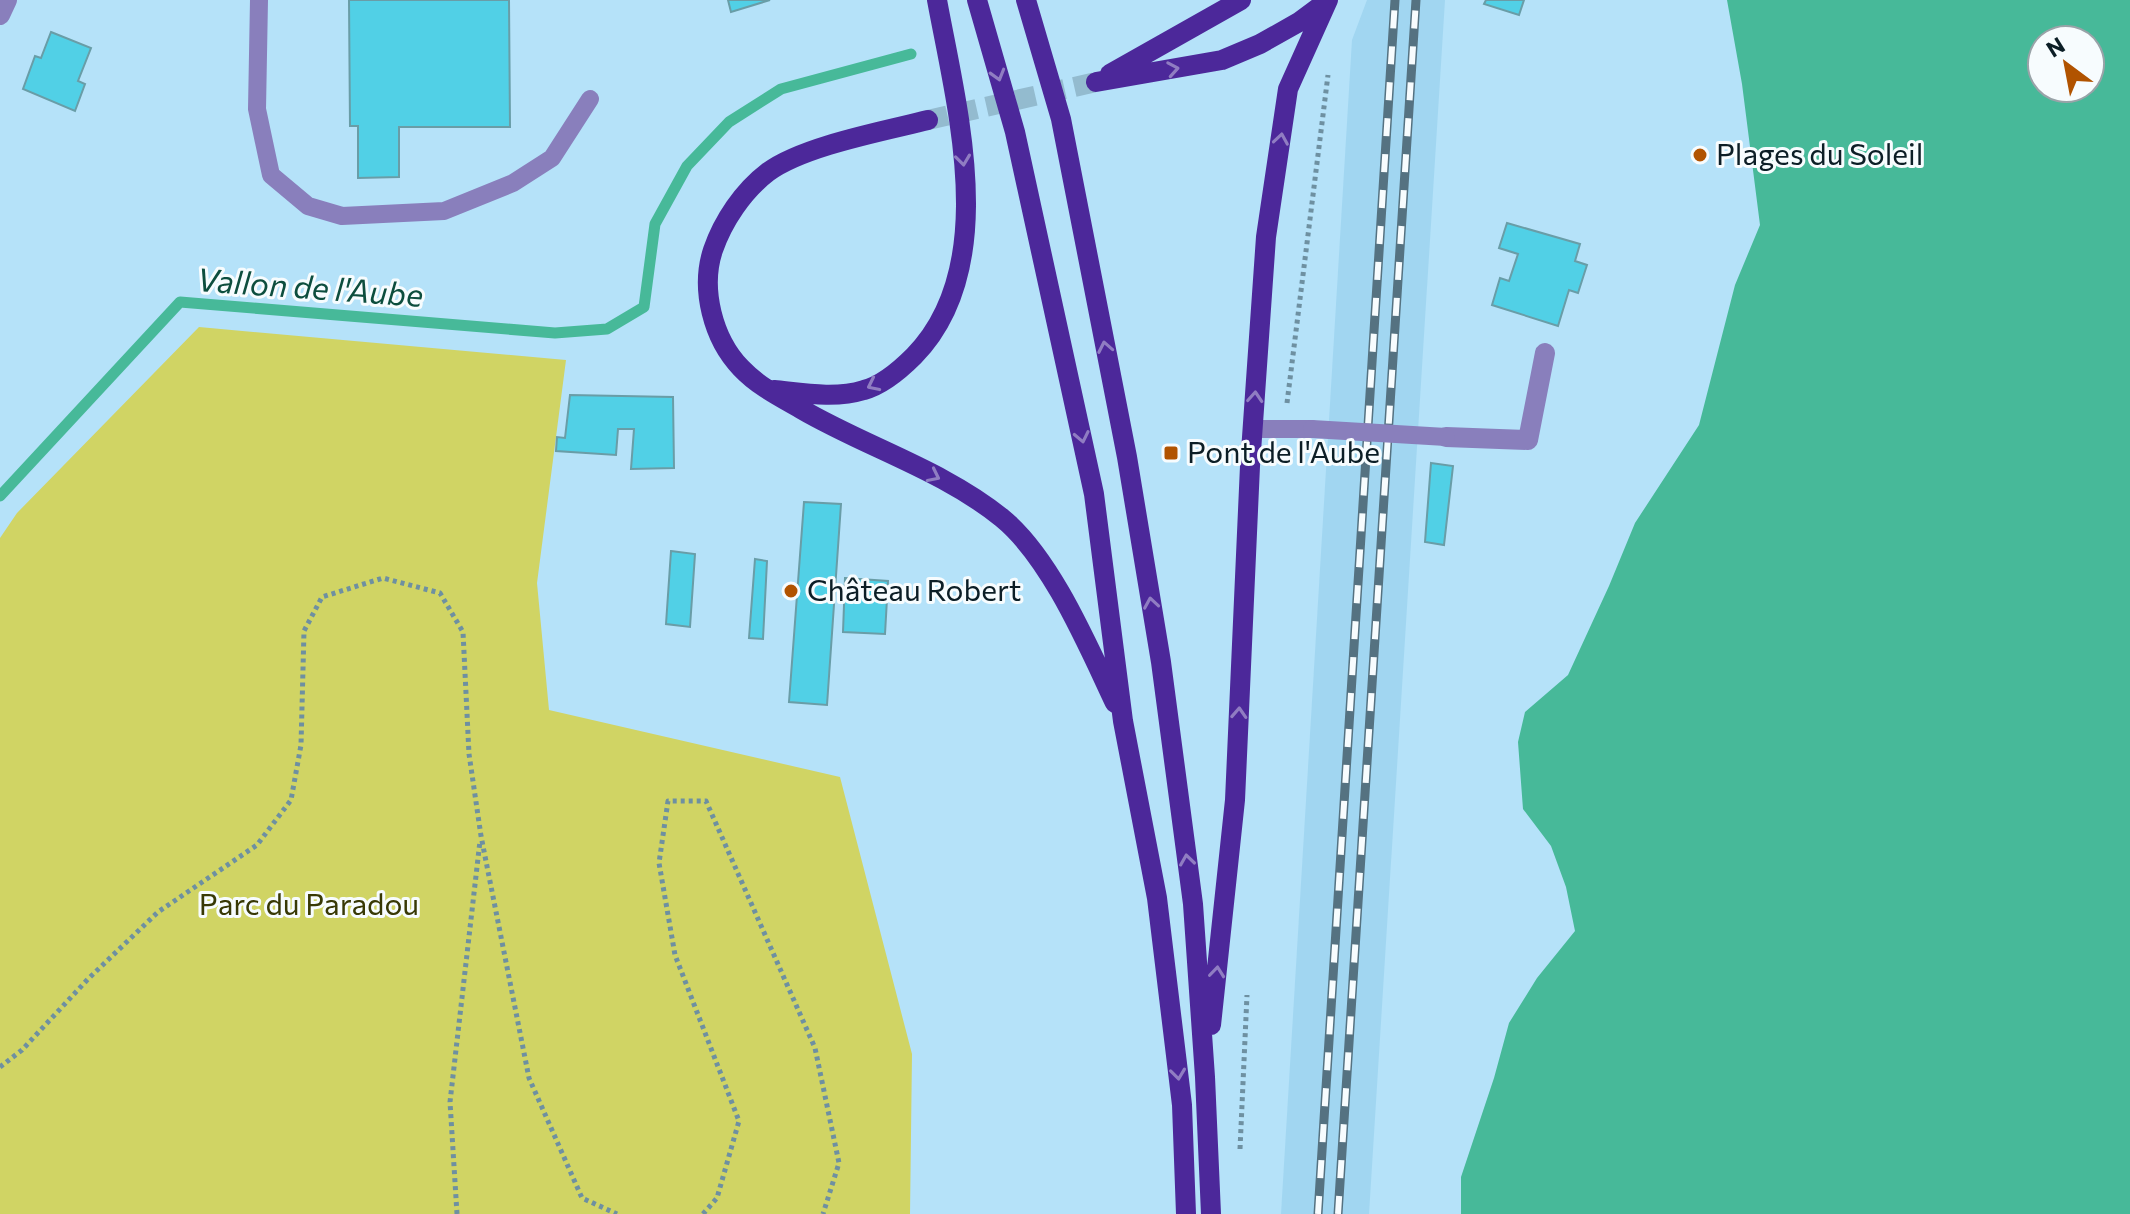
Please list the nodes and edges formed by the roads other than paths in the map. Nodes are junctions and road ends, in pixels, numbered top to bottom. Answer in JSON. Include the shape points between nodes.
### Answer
{"nodes":[{"id":1,"x":7,"y":0,"type":"edge"},
{"id":2,"x":259,"y":0,"type":"edge"},
{"id":3,"x":937,"y":0,"type":"edge"},
{"id":4,"x":977,"y":0,"type":"edge"},
{"id":5,"x":1026,"y":0,"type":"edge"},
{"id":6,"x":1241,"y":0,"type":"edge"},
{"id":7,"x":1328,"y":1,"type":"edge"},
{"id":8,"x":0,"y":15,"type":"edge"},
{"id":9,"x":590,"y":99,"type":"dead end"},
{"id":10,"x":928,"y":120,"type":"tunnel mouth"},
{"id":11,"x":1545,"y":353,"type":"dead end"},
{"id":12,"x":765,"y":389,"type":"junction"},
{"id":13,"x":1253,"y":429,"type":"junction"},
{"id":14,"x":1446,"y":437,"type":"joint"},
{"id":15,"x":1123,"y":721,"type":"junction"},
{"id":16,"x":1205,"y":1077,"type":"junction"},
{"id":17,"x":1186,"y":1214,"type":"edge"},
{"id":18,"x":1211,"y":1214,"type":"edge"}],
"edges":[{"from":1,"to":8,"type":"street"},
{"from":2,"to":9,"type":"lane","via":[[257,109],[271,175],[308,206],[342,216],[444,211],[513,183],[552,158]]},
{"from":3,"to":12,"type":"main road","one_way":true,"via":[[966,190],[963,251],[942,319],[898,373],[866,390],[836,396]]},
{"from":4,"to":15,"type":"main road","one_way":true,"via":[[1015,132],[1094,494]]},
{"from":16,"to":5,"type":"main road","one_way":true,"via":[[1193,904],[1127,457],[1061,119]]},
{"from":6,"to":7,"type":"main road","one_way":true,"via":[[1096,82],[1222,60]]},
{"from":13,"to":7,"type":"main road","one_way":true,"via":[[1266,237],[1288,89]]},
{"from":10,"to":12,"type":"main road","via":[[816,149],[769,171],[720,230],[710,261],[708,297],[720,337],[740,367]]},
{"from":11,"to":14,"type":"street","via":[[1528,440]]},
{"from":12,"to":15,"type":"main road","one_way":true,"via":[[969,494],[1005,520],[1036,554]]},
{"from":13,"to":14,"type":"lane","bridge":true},
{"from":16,"to":13,"type":"main road","one_way":true,"via":[[1235,800]]},
{"from":15,"to":17,"type":"main road","one_way":true,"via":[[1157,898],[1182,1105]]},
{"from":16,"to":18,"type":"main road"}]}
